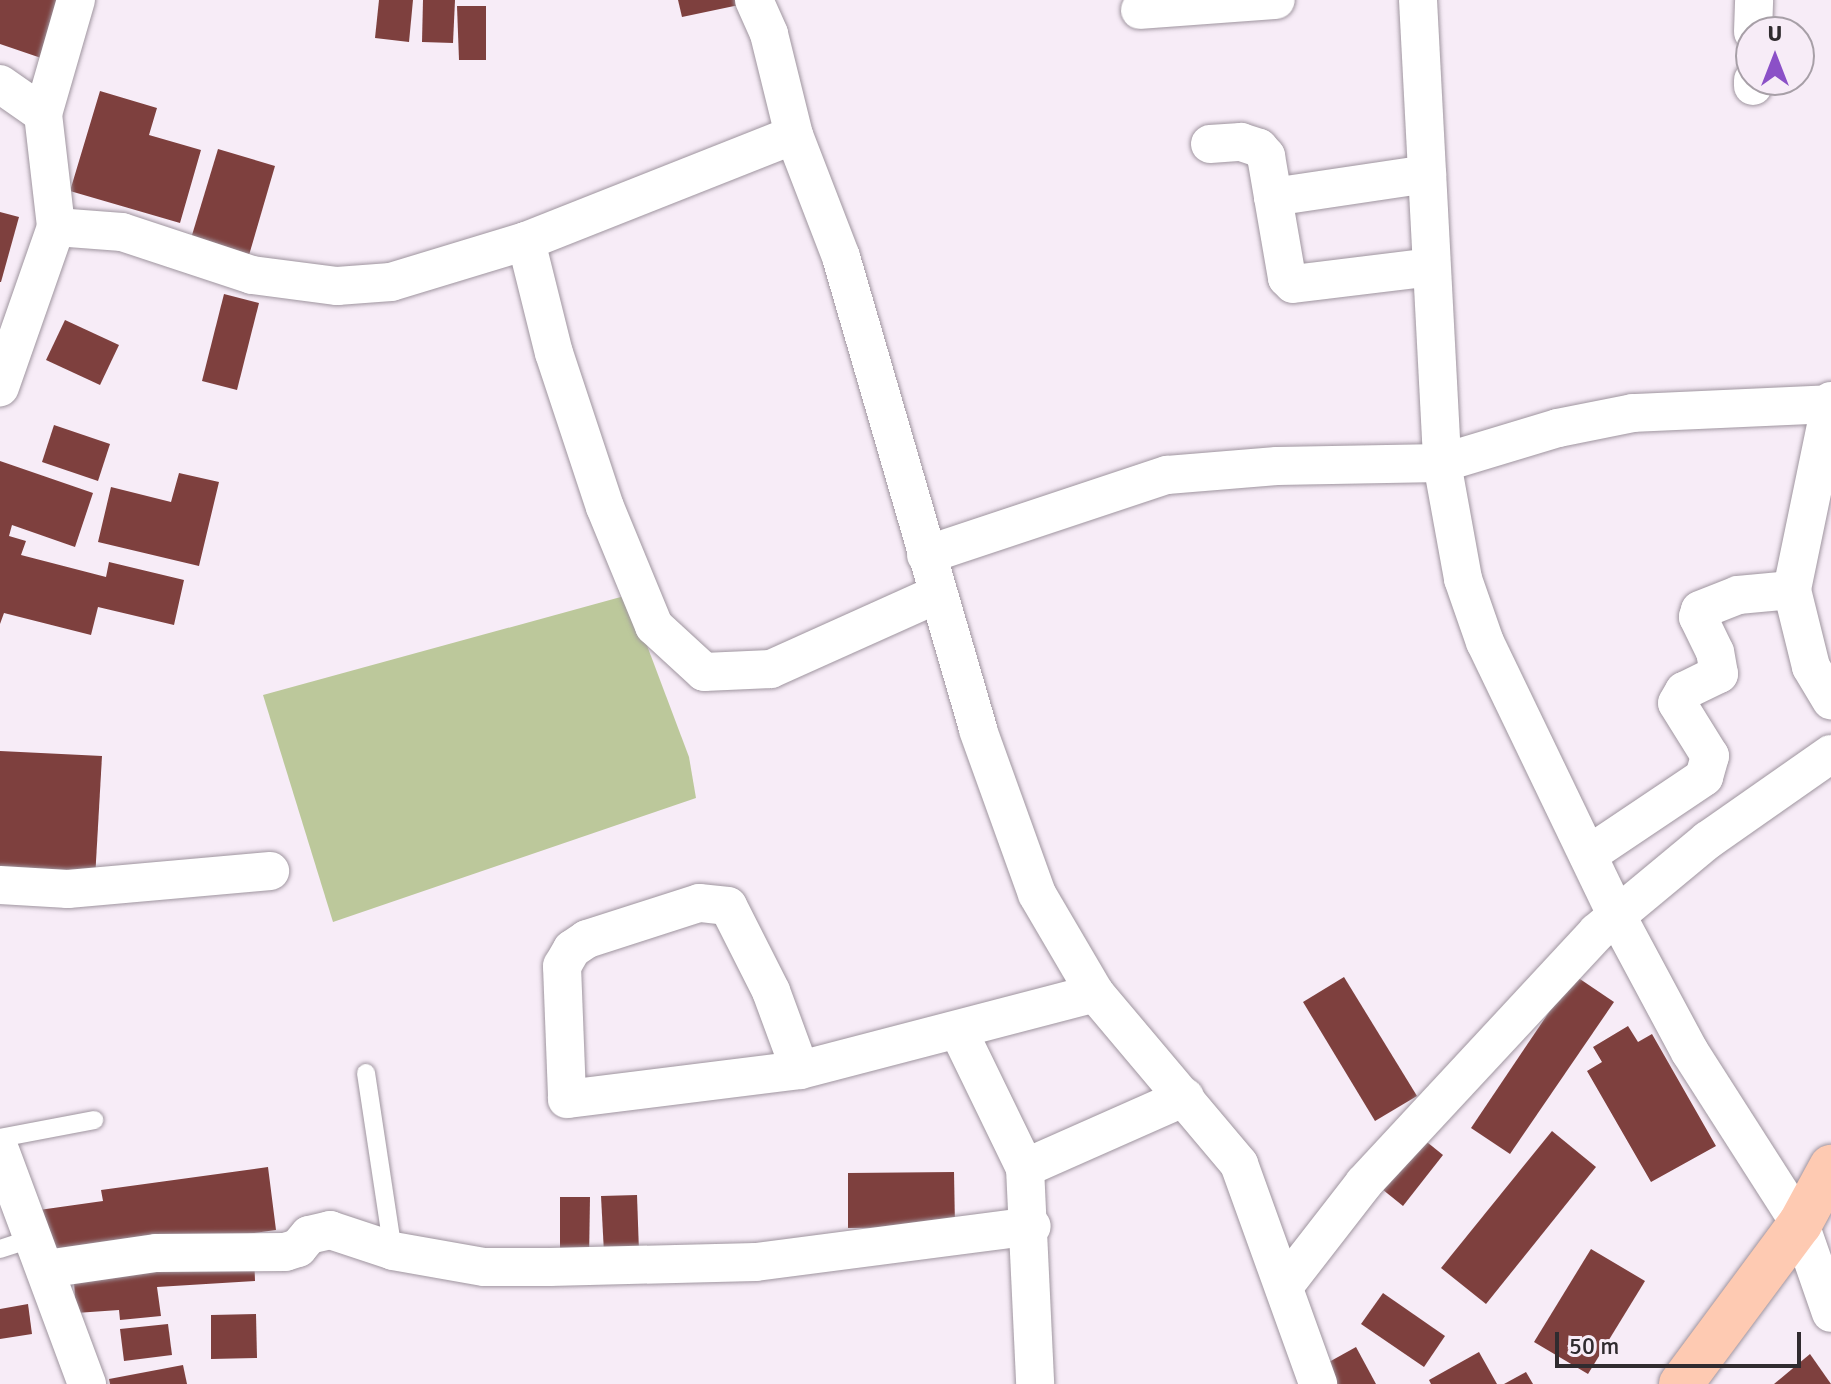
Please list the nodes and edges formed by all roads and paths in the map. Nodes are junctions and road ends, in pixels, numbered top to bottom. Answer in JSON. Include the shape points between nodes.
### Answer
{"nodes":[{"id":1,"x":76,"y":0,"type":"edge"},
{"id":2,"x":754,"y":0,"type":"edge"},
{"id":3,"x":1276,"y":0,"type":"edge"},
{"id":4,"x":1418,"y":0,"type":"edge"},
{"id":5,"x":1140,"y":10,"type":"dead end"},
{"id":6,"x":0,"y":84,"type":"edge"},
{"id":7,"x":43,"y":114,"type":"junction"},
{"id":8,"x":794,"y":135,"type":"junction"},
{"id":9,"x":1210,"y":144,"type":"dead end"},
{"id":10,"x":1427,"y":174,"type":"junction"},
{"id":11,"x":1273,"y":197,"type":"junction"},
{"id":12,"x":56,"y":227,"type":"junction"},
{"id":13,"x":526,"y":241,"type":"junction"},
{"id":14,"x":1431,"y":267,"type":"junction"},
{"id":15,"x":0,"y":387,"type":"edge"},
{"id":16,"x":1831,"y":402,"type":"edge"},
{"id":17,"x":1442,"y":463,"type":"junction"},
{"id":18,"x":926,"y":555,"type":"junction"},
{"id":19,"x":1792,"y":590,"type":"junction"},
{"id":20,"x":938,"y":594,"type":"junction"},
{"id":21,"x":1831,"y":700,"type":"edge"},
{"id":22,"x":1831,"y":754,"type":"edge"},
{"id":23,"x":1588,"y":855,"type":"junction"},
{"id":24,"x":270,"y":871,"type":"dead end"},
{"id":25,"x":0,"y":885,"type":"edge"},
{"id":26,"x":1617,"y":916,"type":"junction"},
{"id":27,"x":1095,"y":993,"type":"junction"},
{"id":28,"x":958,"y":1030,"type":"junction"},
{"id":29,"x":800,"y":1070,"type":"junction"},
{"id":30,"x":366,"y":1073,"type":"dead end"},
{"id":31,"x":1185,"y":1097,"type":"junction"},
{"id":32,"x":94,"y":1120,"type":"dead end"},
{"id":33,"x":0,"y":1138,"type":"edge"},
{"id":34,"x":0,"y":1150,"type":"edge"},
{"id":35,"x":1831,"y":1167,"type":"edge"},
{"id":36,"x":1025,"y":1168,"type":"junction"},
{"id":37,"x":1032,"y":1226,"type":"junction"},
{"id":38,"x":1814,"y":1247,"type":"edge"},
{"id":39,"x":393,"y":1251,"type":"junction"},
{"id":40,"x":26,"y":1252,"type":"edge"},
{"id":41,"x":1285,"y":1285,"type":"junction"},
{"id":42,"x":1831,"y":1313,"type":"edge"},
{"id":43,"x":87,"y":1384,"type":"edge"},
{"id":44,"x":1035,"y":1384,"type":"edge"},
{"id":45,"x":1318,"y":1384,"type":"edge"},
{"id":46,"x":1681,"y":1384,"type":"edge"}],
"edges":[{"from":1,"to":7,"type":"street"},
{"from":2,"to":8,"type":"street","via":[[769,34]]},
{"from":3,"to":5,"type":"street"},
{"from":4,"to":10,"type":"street"},
{"from":6,"to":7,"type":"street"},
{"from":7,"to":12,"type":"street"},
{"from":8,"to":13,"type":"street"},
{"from":8,"to":18,"type":"street","via":[[841,257]]},
{"from":9,"to":11,"type":"street","via":[[1241,142],[1259,148]]},
{"from":10,"to":11,"type":"street"},
{"from":10,"to":14,"type":"street"},
{"from":11,"to":14,"type":"street","via":[[1287,278],[1293,284]]},
{"from":12,"to":13,"type":"street","via":[[122,232],[252,275],[337,286],[391,282]]},
{"from":12,"to":15,"type":"street"},
{"from":13,"to":20,"type":"street","via":[[554,353],[610,521],[654,626],[704,672],[771,669]]},
{"from":14,"to":17,"type":"street"},
{"from":16,"to":17,"type":"street","via":[[1633,413],[1558,428]]},
{"from":16,"to":19,"type":"street"},
{"from":17,"to":18,"type":"street","via":[[1277,466],[1167,475]]},
{"from":17,"to":23,"type":"street","via":[[1456,551],[1485,642]]},
{"from":18,"to":20,"type":"street"},
{"from":19,"to":21,"type":"street","via":[[1811,667]]},
{"from":19,"to":23,"type":"street","via":[[1738,595],[1700,610],[1719,674],[1684,691],[1677,703],[1710,756],[1704,777]]},
{"from":20,"to":27,"type":"street","via":[[978,730],[1037,894]]},
{"from":22,"to":26,"type":"street","via":[[1708,840]]},
{"from":23,"to":26,"type":"street"},
{"from":24,"to":25,"type":"street","via":[[68,889]]},
{"from":26,"to":38,"type":"street","via":[[1690,1052]]},
{"from":26,"to":41,"type":"street","via":[[1577,951],[1364,1183]]},
{"from":27,"to":28,"type":"street"},
{"from":27,"to":31,"type":"street"},
{"from":28,"to":29,"type":"street"},
{"from":28,"to":36,"type":"street"},
{"from":29,"to":29,"type":"street","via":[[771,991],[728,906],[699,903],[587,939],[572,949],[562,966],[567,1099]]},
{"from":30,"to":39,"type":"lane"},
{"from":31,"to":36,"type":"street"},
{"from":31,"to":41,"type":"street","via":[[1239,1164]]},
{"from":32,"to":33,"type":"lane"},
{"from":34,"to":40,"type":"street"},
{"from":35,"to":38,"type":"main road"},
{"from":36,"to":37,"type":"street"},
{"from":37,"to":39,"type":"street","via":[[756,1262],[484,1267]]},
{"from":37,"to":44,"type":"street"},
{"from":38,"to":42,"type":"street"},
{"from":38,"to":46,"type":"main road"},
{"from":39,"to":40,"type":"street","via":[[330,1230],[309,1235],[298,1248],[285,1252]]},
{"from":40,"to":43,"type":"street"},
{"from":41,"to":45,"type":"street"}]}
